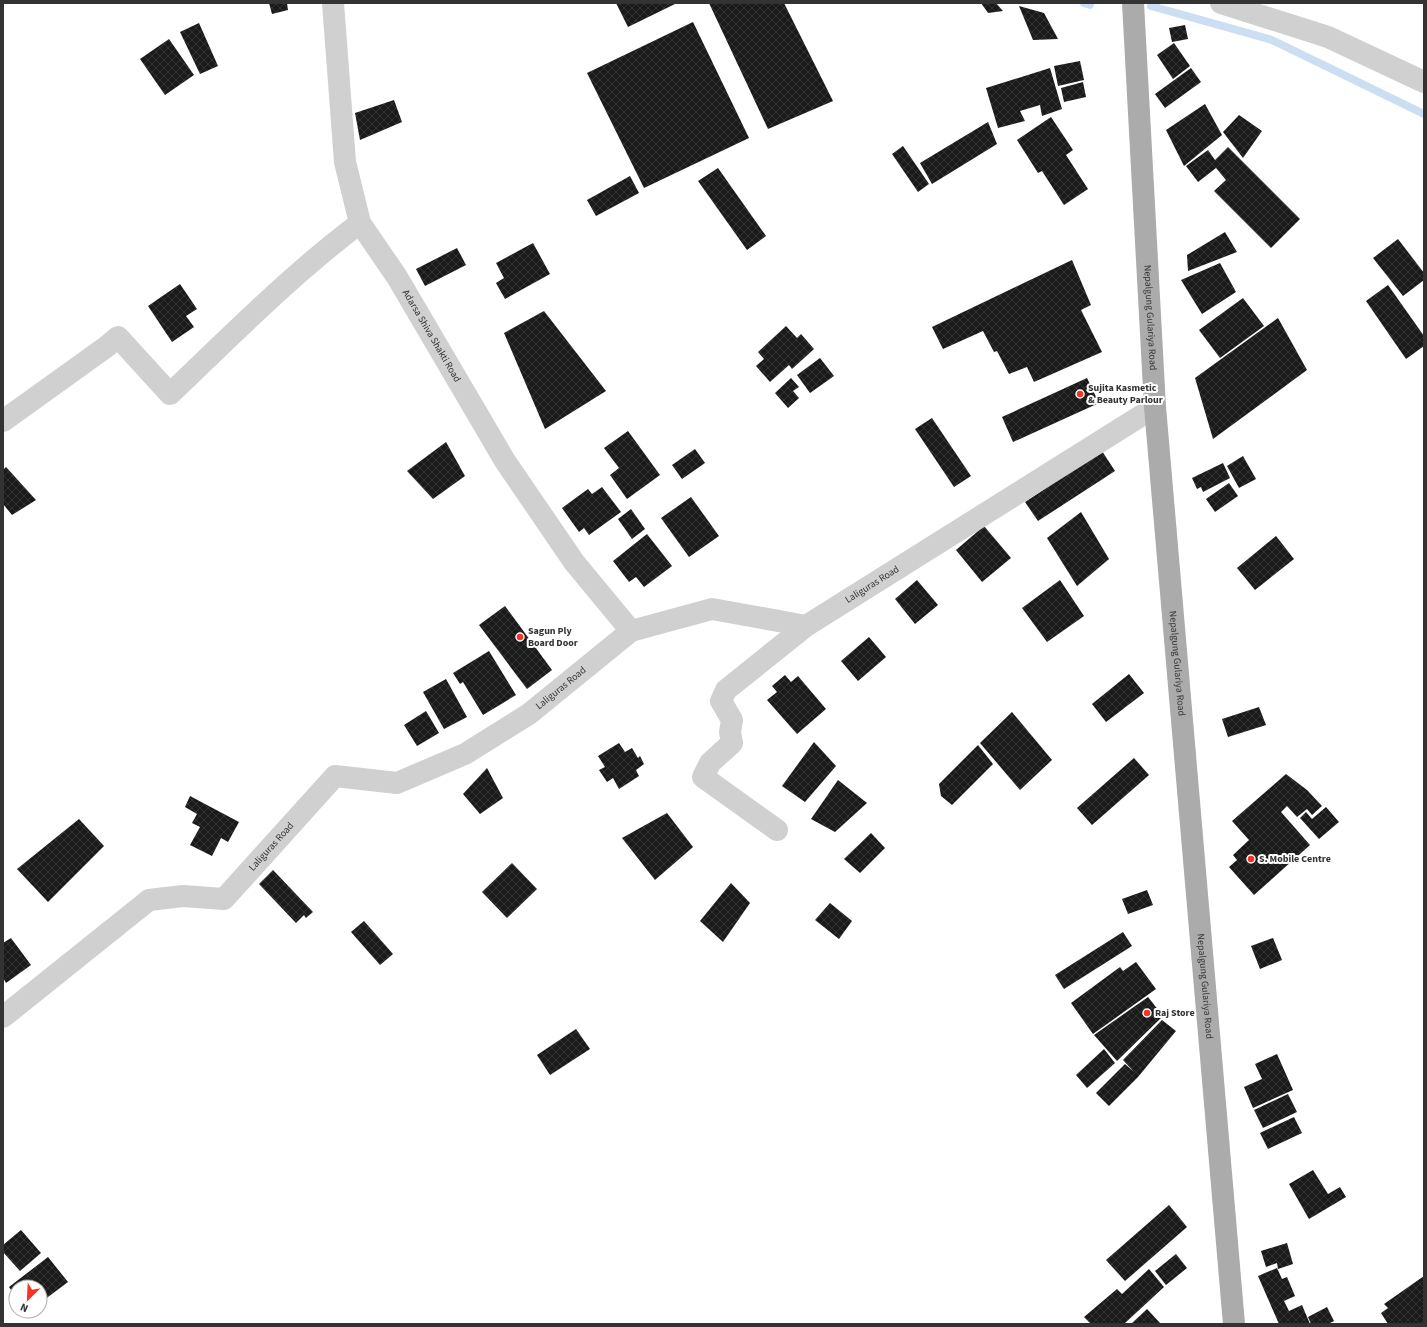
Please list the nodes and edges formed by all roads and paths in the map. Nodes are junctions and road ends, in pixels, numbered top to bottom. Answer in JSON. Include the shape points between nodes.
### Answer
{"nodes":[{"id":1,"x":333,"y":3,"type":"edge"},
{"id":2,"x":1134,"y":3,"type":"edge"},
{"id":3,"x":1221,"y":3,"type":"edge"},
{"id":4,"x":1424,"y":82,"type":"edge"},
{"id":5,"x":360,"y":223,"type":"junction"},
{"id":6,"x":1155,"y":407,"type":"junction"},
{"id":7,"x":3,"y":421,"type":"edge"},
{"id":8,"x":806,"y":626,"type":"junction"},
{"id":9,"x":631,"y":630,"type":"junction"},
{"id":10,"x":777,"y":830,"type":"dead end"},
{"id":11,"x":3,"y":1017,"type":"edge"},
{"id":12,"x":1234,"y":1324,"type":"edge"}],
"edges":[{"from":1,"to":5,"type":"street","name":"Adarsa Shiva Shakti Road","via":[[345,162]]},
{"from":2,"to":6,"type":"main road","name":"Nepalgung Gulariya Road"},
{"from":3,"to":4,"type":"street","via":[[1328,37]]},
{"from":5,"to":7,"type":"street","via":[[292,279],[170,394],[118,337]]},
{"from":5,"to":9,"type":"street","name":"Adarsa Shiva Shakti Road","via":[[397,277],[505,461],[574,562]]},
{"from":6,"to":8,"type":"street","name":"Laliguras Road"},
{"from":6,"to":12,"type":"main road","name":"Nepalgung Gulariya Road"},
{"from":8,"to":9,"type":"street","name":"Laliguras Road","via":[[712,609]]},
{"from":8,"to":10,"type":"street","via":[[726,690],[721,701],[732,720],[732,743],[710,763],[703,777]]},
{"from":9,"to":11,"type":"street","name":"Laliguras Road","via":[[529,714],[465,754],[397,783],[335,776],[224,899],[183,896],[148,900]]}]}
